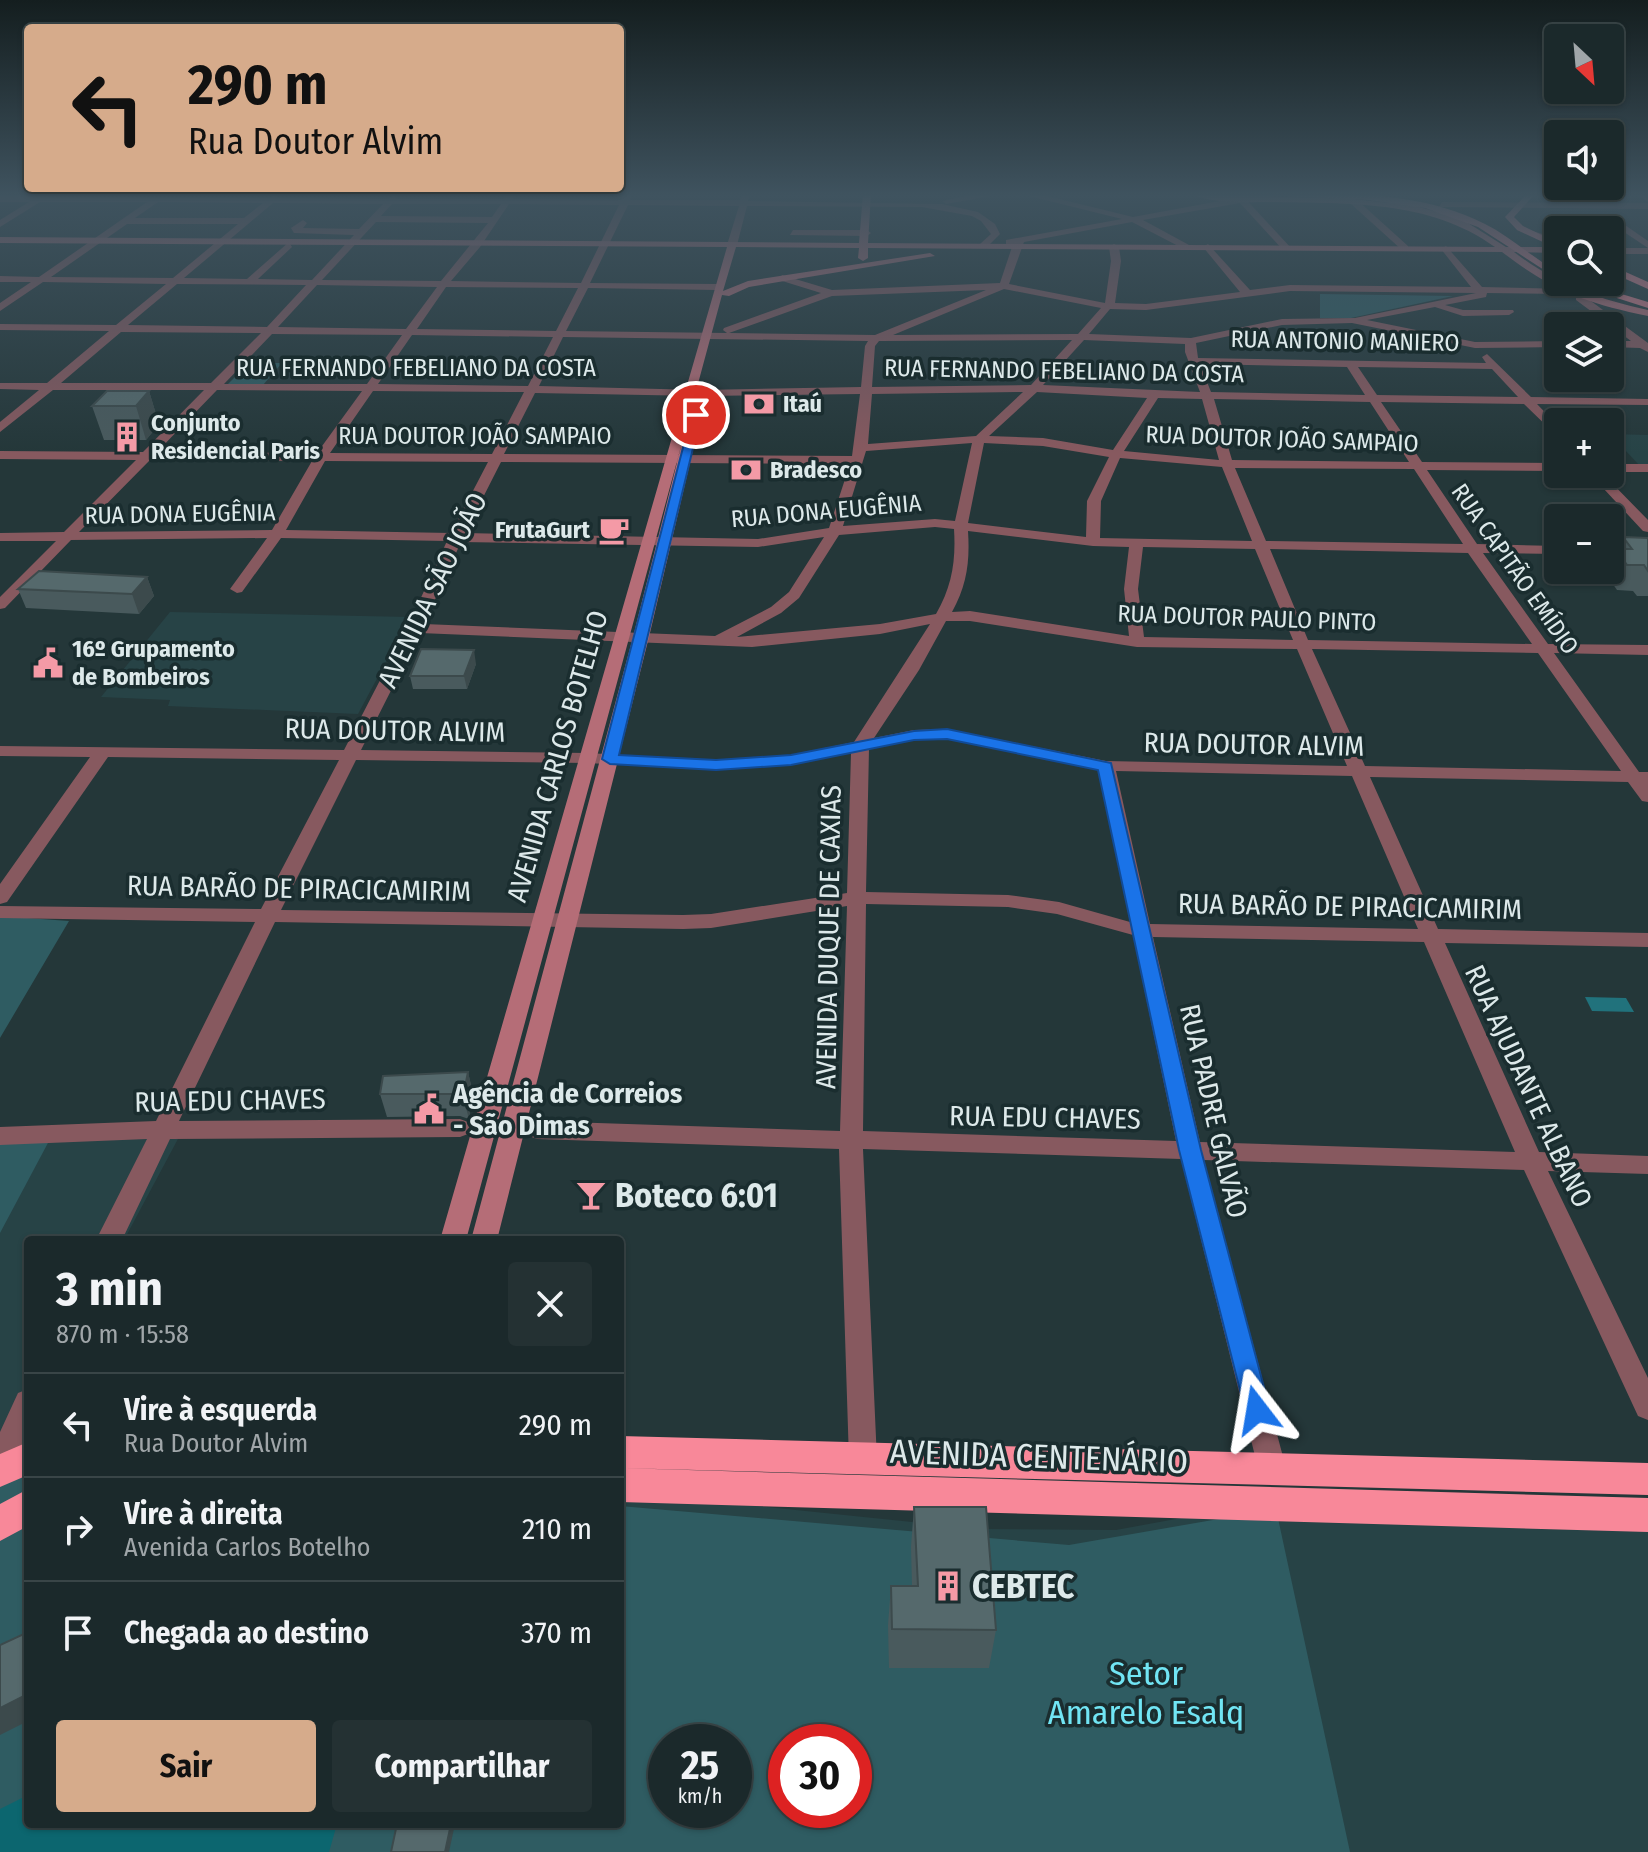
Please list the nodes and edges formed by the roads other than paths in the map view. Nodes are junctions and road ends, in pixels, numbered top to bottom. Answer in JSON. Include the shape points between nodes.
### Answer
{"nodes":[{"id":1,"x":43,"y":280,"type":"edge"},
{"id":2,"x":139,"y":280,"type":"edge"},
{"id":3,"x":219,"y":280,"type":"edge"},
{"id":4,"x":278,"y":280,"type":"edge"},
{"id":5,"x":587,"y":280,"type":"edge"},
{"id":6,"x":723,"y":280,"type":"edge"},
{"id":7,"x":769,"y":280,"type":"edge"},
{"id":8,"x":790,"y":280,"type":"edge"},
{"id":9,"x":1006,"y":280,"type":"edge"},
{"id":10,"x":1113,"y":280,"type":"edge"},
{"id":11,"x":1236,"y":280,"type":"edge"},
{"id":12,"x":1472,"y":280,"type":"edge"},
{"id":13,"x":177,"y":281,"type":"junction"},
{"id":14,"x":314,"y":281,"type":"junction"},
{"id":15,"x":445,"y":282,"type":"junction"},
{"id":16,"x":585,"y":284,"type":"junction"},
{"id":17,"x":1003,"y":286,"type":"junction"},
{"id":18,"x":1544,"y":287,"type":"edge"},
{"id":19,"x":721,"y":288,"type":"junction"},
{"id":20,"x":1246,"y":292,"type":"junction"},
{"id":21,"x":831,"y":293,"type":"junction"},
{"id":22,"x":1482,"y":293,"type":"junction"},
{"id":23,"x":1544,"y":294,"type":"edge"},
{"id":24,"x":1584,"y":296,"type":"edge"},
{"id":25,"x":1588,"y":296,"type":"edge"},
{"id":26,"x":1604,"y":296,"type":"edge"},
{"id":27,"x":1648,"y":296,"type":"edge"},
{"id":28,"x":1616,"y":297,"type":"junction"},
{"id":29,"x":1435,"y":303,"type":"junction"},
{"id":30,"x":1648,"y":305,"type":"edge"},
{"id":31,"x":1107,"y":306,"type":"junction"},
{"id":32,"x":0,"y":308,"type":"edge"},
{"id":33,"x":1509,"y":312,"type":"dead end"},
{"id":34,"x":1648,"y":313,"type":"edge"},
{"id":35,"x":1352,"y":320,"type":"junction"},
{"id":36,"x":0,"y":327,"type":"edge"},
{"id":37,"x":118,"y":330,"type":"junction"},
{"id":38,"x":269,"y":331,"type":"junction"},
{"id":39,"x":412,"y":332,"type":"junction"},
{"id":40,"x":560,"y":333,"type":"junction"},
{"id":41,"x":711,"y":334,"type":"junction"},
{"id":42,"x":1080,"y":337,"type":"junction"},
{"id":43,"x":876,"y":338,"type":"junction"},
{"id":44,"x":1191,"y":341,"type":"junction"},
{"id":45,"x":1544,"y":344,"type":"edge"},
{"id":46,"x":1475,"y":345,"type":"junction"},
{"id":47,"x":1624,"y":345,"type":"edge"},
{"id":48,"x":1646,"y":346,"type":"edge"},
{"id":49,"x":1194,"y":361,"type":"junction"},
{"id":50,"x":1350,"y":363,"type":"junction"},
{"id":51,"x":1496,"y":366,"type":"junction"},
{"id":52,"x":0,"y":386,"type":"edge"},
{"id":53,"x":46,"y":387,"type":"junction"},
{"id":54,"x":1031,"y":388,"type":"junction"},
{"id":55,"x":211,"y":389,"type":"junction"},
{"id":56,"x":369,"y":389,"type":"junction"},
{"id":57,"x":867,"y":389,"type":"junction"},
{"id":58,"x":532,"y":390,"type":"junction"},
{"id":59,"x":694,"y":393,"type":"junction"},
{"id":60,"x":1155,"y":395,"type":"junction"},
{"id":61,"x":1207,"y":396,"type":"junction"},
{"id":62,"x":1376,"y":399,"type":"junction"},
{"id":63,"x":1530,"y":402,"type":"junction"},
{"id":64,"x":1648,"y":402,"type":"edge"},
{"id":65,"x":1544,"y":418,"type":"edge"},
{"id":66,"x":0,"y":428,"type":"edge"},
{"id":67,"x":979,"y":439,"type":"junction"},
{"id":68,"x":858,"y":454,"type":"junction"},
{"id":69,"x":1116,"y":454,"type":"junction"},
{"id":70,"x":0,"y":455,"type":"edge"},
{"id":71,"x":146,"y":457,"type":"junction"},
{"id":72,"x":320,"y":458,"type":"junction"},
{"id":73,"x":498,"y":458,"type":"junction"},
{"id":74,"x":686,"y":458,"type":"junction"},
{"id":75,"x":670,"y":459,"type":"junction"},
{"id":76,"x":1227,"y":464,"type":"junction"},
{"id":77,"x":1418,"y":466,"type":"junction"},
{"id":78,"x":1544,"y":467,"type":"edge"},
{"id":79,"x":1624,"y":468,"type":"edge"},
{"id":80,"x":1648,"y":468,"type":"edge"},
{"id":81,"x":1609,"y":488,"type":"edge"},
{"id":82,"x":961,"y":525,"type":"junction"},
{"id":83,"x":1648,"y":528,"type":"edge"},
{"id":84,"x":835,"y":531,"type":"junction"},
{"id":85,"x":277,"y":534,"type":"junction"},
{"id":86,"x":0,"y":537,"type":"edge"},
{"id":87,"x":456,"y":537,"type":"junction"},
{"id":88,"x":67,"y":538,"type":"junction"},
{"id":89,"x":655,"y":540,"type":"junction"},
{"id":90,"x":1093,"y":542,"type":"junction"},
{"id":91,"x":1136,"y":544,"type":"junction"},
{"id":92,"x":1261,"y":547,"type":"junction"},
{"id":93,"x":1472,"y":548,"type":"junction"},
{"id":94,"x":1544,"y":550,"type":"edge"},
{"id":95,"x":1624,"y":551,"type":"edge"},
{"id":96,"x":1648,"y":551,"type":"edge"},
{"id":97,"x":237,"y":589,"type":"dead end"},
{"id":98,"x":0,"y":605,"type":"edge"},
{"id":99,"x":941,"y":617,"type":"junction"},
{"id":100,"x":415,"y":628,"type":"junction"},
{"id":101,"x":622,"y":635,"type":"junction"},
{"id":102,"x":641,"y":637,"type":"junction"},
{"id":103,"x":717,"y":641,"type":"junction"},
{"id":104,"x":1137,"y":642,"type":"junction"},
{"id":105,"x":1303,"y":646,"type":"junction"},
{"id":106,"x":1544,"y":649,"type":"junction"},
{"id":107,"x":1648,"y":650,"type":"edge"},
{"id":108,"x":860,"y":746,"type":"junction"},
{"id":109,"x":0,"y":751,"type":"edge"},
{"id":110,"x":102,"y":753,"type":"junction"},
{"id":111,"x":350,"y":755,"type":"junction"},
{"id":112,"x":587,"y":758,"type":"junction"},
{"id":113,"x":610,"y":759,"type":"junction"},
{"id":114,"x":1106,"y":766,"type":"junction"},
{"id":115,"x":1357,"y":773,"type":"junction"},
{"id":116,"x":1641,"y":777,"type":"edge"},
{"id":117,"x":1648,"y":797,"type":"edge"},
{"id":118,"x":0,"y":898,"type":"edge"},
{"id":119,"x":855,"y":898,"type":"junction"},
{"id":120,"x":0,"y":912,"type":"edge"},
{"id":121,"x":269,"y":914,"type":"junction"},
{"id":122,"x":568,"y":919,"type":"junction"},
{"id":123,"x":543,"y":920,"type":"junction"},
{"id":124,"x":1143,"y":930,"type":"junction"},
{"id":125,"x":1430,"y":936,"type":"junction"},
{"id":126,"x":1648,"y":940,"type":"edge"},
{"id":127,"x":460,"y":1128,"type":"dead end"},
{"id":128,"x":162,"y":1130,"type":"junction"},
{"id":129,"x":537,"y":1130,"type":"dead end"},
{"id":130,"x":0,"y":1136,"type":"edge"},
{"id":131,"x":851,"y":1142,"type":"junction"},
{"id":132,"x":1190,"y":1150,"type":"junction"},
{"id":133,"x":1532,"y":1163,"type":"junction"},
{"id":134,"x":1648,"y":1165,"type":"edge"},
{"id":135,"x":111,"y":1236,"type":"edge"},
{"id":136,"x":454,"y":1236,"type":"edge"},
{"id":137,"x":485,"y":1236,"type":"edge"},
{"id":138,"x":1648,"y":1407,"type":"edge"},
{"id":139,"x":24,"y":1411,"type":"edge"},
{"id":140,"x":624,"y":1452,"type":"edge"},
{"id":141,"x":863,"y":1460,"type":"junction"},
{"id":142,"x":10,"y":1467,"type":"edge"},
{"id":143,"x":1272,"y":1468,"type":"junction"},
{"id":144,"x":1648,"y":1479,"type":"edge"},
{"id":145,"x":624,"y":1485,"type":"edge"},
{"id":146,"x":24,"y":1509,"type":"edge"},
{"id":147,"x":1648,"y":1515,"type":"edge"},
{"id":148,"x":0,"y":1524,"type":"edge"}],
"edges":[{"from":1,"to":32,"type":"street"},
{"from":2,"to":13,"type":"street"},
{"from":3,"to":13,"type":"street"},
{"from":4,"to":14,"type":"street"},
{"from":5,"to":16,"type":"street","name":"AVENIDA SÃO JOÃO"},
{"from":6,"to":19,"type":"main road","name":"AVENIDA CARLOS BOTELHO"},
{"from":7,"to":19,"type":"main road"},
{"from":8,"to":21,"type":"street"},
{"from":9,"to":17,"type":"street"},
{"from":10,"to":31,"type":"street"},
{"from":11,"to":20,"type":"street"},
{"from":12,"to":22,"type":"street"},
{"from":13,"to":37,"type":"street"},
{"from":14,"to":15,"type":"street"},
{"from":14,"to":38,"type":"street"},
{"from":15,"to":16,"type":"street"},
{"from":15,"to":39,"type":"street"},
{"from":16,"to":19,"type":"street"},
{"from":16,"to":40,"type":"street","name":"AVENIDA SÃO JOÃO"},
{"from":17,"to":21,"type":"street"},
{"from":17,"to":31,"type":"street"},
{"from":17,"to":43,"type":"street"},
{"from":18,"to":22,"type":"street"},
{"from":19,"to":41,"type":"main road","name":"AVENIDA CARLOS BOTELHO"},
{"from":20,"to":22,"type":"street"},
{"from":20,"to":31,"type":"street","via":[[1159,306]]},
{"from":21,"to":41,"type":"street"},
{"from":22,"to":23,"type":"street"},
{"from":22,"to":29,"type":"street"},
{"from":24,"to":48,"type":"street"},
{"from":25,"to":34,"type":"main road"},
{"from":26,"to":28,"type":"main road"},
{"from":27,"to":28,"type":"main road"},
{"from":28,"to":30,"type":"main road"},
{"from":29,"to":33,"type":"street","via":[[1445,311]]},
{"from":29,"to":35,"type":"street"},
{"from":31,"to":42,"type":"street"},
{"from":35,"to":44,"type":"street","via":[[1282,322]]},
{"from":35,"to":46,"type":"street"},
{"from":36,"to":37,"type":"street"},
{"from":37,"to":38,"type":"street"},
{"from":37,"to":53,"type":"street"},
{"from":38,"to":39,"type":"street"},
{"from":38,"to":55,"type":"street"},
{"from":39,"to":40,"type":"street"},
{"from":39,"to":56,"type":"street"},
{"from":40,"to":41,"type":"street"},
{"from":40,"to":58,"type":"street","name":"AVENIDA SÃO JOÃO"},
{"from":41,"to":43,"type":"street"},
{"from":41,"to":59,"type":"main road","name":"AVENIDA CARLOS BOTELHO"},
{"from":42,"to":43,"type":"street"},
{"from":42,"to":44,"type":"street"},
{"from":42,"to":54,"type":"street"},
{"from":43,"to":57,"type":"street","via":[[870,346]]},
{"from":44,"to":49,"type":"street","name":"RUA AJUDANTE ALBANO"},
{"from":45,"to":46,"type":"street"},
{"from":46,"to":51,"type":"street"},
{"from":47,"to":48,"type":"street"},
{"from":49,"to":50,"type":"street","name":"RUA ANTONIO MANIERO"},
{"from":49,"to":61,"type":"street","name":"RUA AJUDANTE ALBANO"},
{"from":50,"to":51,"type":"street","name":"RUA ANTONIO MANIERO"},
{"from":50,"to":62,"type":"street","name":"RUA CAPITÃO EMÍDIO"},
{"from":51,"to":63,"type":"street"},
{"from":52,"to":53,"type":"street","name":"RUA FERNANDO FEBELIANO DA COSTA"},
{"from":53,"to":55,"type":"street","name":"RUA FERNANDO FEBELIANO DA COSTA"},
{"from":53,"to":66,"type":"street"},
{"from":54,"to":57,"type":"street","name":"RUA FERNANDO FEBELIANO DA COSTA"},
{"from":54,"to":60,"type":"street","name":"RUA FERNANDO FEBELIANO DA COSTA"},
{"from":54,"to":67,"type":"street"},
{"from":55,"to":56,"type":"street","name":"RUA FERNANDO FEBELIANO DA COSTA"},
{"from":55,"to":71,"type":"street"},
{"from":56,"to":58,"type":"street","name":"RUA FERNANDO FEBELIANO DA COSTA"},
{"from":56,"to":72,"type":"street"},
{"from":57,"to":59,"type":"street","name":"RUA FERNANDO FEBELIANO DA COSTA"},
{"from":57,"to":68,"type":"street"},
{"from":58,"to":59,"type":"street","name":"RUA FERNANDO FEBELIANO DA COSTA"},
{"from":58,"to":73,"type":"street","name":"AVENIDA SÃO JOÃO"},
{"from":59,"to":74,"type":"main road","name":"AVENIDA CARLOS BOTELHO"},
{"from":59,"to":75,"type":"main road","name":"AVENIDA CARLOS BOTELHO"},
{"from":60,"to":61,"type":"street","name":"RUA FERNANDO FEBELIANO DA COSTA"},
{"from":60,"to":69,"type":"street"},
{"from":61,"to":62,"type":"street","name":"RUA FERNANDO FEBELIANO DA COSTA"},
{"from":61,"to":76,"type":"street","name":"RUA AJUDANTE ALBANO"},
{"from":62,"to":63,"type":"street","name":"RUA FERNANDO FEBELIANO DA COSTA"},
{"from":62,"to":77,"type":"street","name":"RUA CAPITÃO EMÍDIO"},
{"from":63,"to":64,"type":"street","name":"RUA FERNANDO FEBELIANO DA COSTA"},
{"from":63,"to":65,"type":"street"},
{"from":67,"to":68,"type":"street","name":"RUA DOUTOR JOÃO SAMPAIO"},
{"from":67,"to":69,"type":"street","name":"RUA DOUTOR JOÃO SAMPAIO"},
{"from":67,"to":82,"type":"street","name":"AVENIDA DUQUE DE CAXIAS"},
{"from":68,"to":74,"type":"street","name":"RUA DOUTOR JOÃO SAMPAIO"},
{"from":68,"to":84,"type":"street"},
{"from":69,"to":76,"type":"street","name":"RUA DOUTOR JOÃO SAMPAIO"},
{"from":69,"to":90,"type":"street","via":[[1094,501]]},
{"from":70,"to":71,"type":"street","name":"RUA DOUTOR JOÃO SAMPAIO"},
{"from":71,"to":72,"type":"street","name":"RUA DOUTOR JOÃO SAMPAIO"},
{"from":71,"to":88,"type":"street"},
{"from":72,"to":73,"type":"street","name":"RUA DOUTOR JOÃO SAMPAIO"},
{"from":72,"to":85,"type":"street"},
{"from":73,"to":75,"type":"street","name":"RUA DOUTOR JOÃO SAMPAIO"},
{"from":73,"to":87,"type":"street","name":"AVENIDA SÃO JOÃO"},
{"from":74,"to":75,"type":"street","name":"RUA DOUTOR JOÃO SAMPAIO"},
{"from":74,"to":89,"type":"main road","name":"AVENIDA CARLOS BOTELHO"},
{"from":75,"to":89,"type":"main road","name":"AVENIDA CARLOS BOTELHO"},
{"from":76,"to":77,"type":"street","name":"RUA DOUTOR JOÃO SAMPAIO"},
{"from":76,"to":92,"type":"street","name":"RUA AJUDANTE ALBANO"},
{"from":77,"to":78,"type":"street","name":"RUA DOUTOR JOÃO SAMPAIO"},
{"from":77,"to":93,"type":"street","name":"RUA CAPITÃO EMÍDIO"},
{"from":79,"to":80,"type":"street"},
{"from":81,"to":83,"type":"street"},
{"from":82,"to":84,"type":"street","name":"RUA DONA EUGÊNIA","via":[[913,523]]},
{"from":82,"to":90,"type":"street","name":"RUA DONA EUGÊNIA"},
{"from":82,"to":99,"type":"street","name":"AVENIDA DUQUE DE CAXIAS","via":[[963,560],[955,593]]},
{"from":84,"to":89,"type":"street","name":"RUA DONA EUGÊNIA","via":[[772,542]]},
{"from":84,"to":103,"type":"street","via":[[794,595]]},
{"from":85,"to":87,"type":"street","name":"RUA DONA EUGÊNIA"},
{"from":85,"to":88,"type":"street","name":"RUA DONA EUGÊNIA"},
{"from":85,"to":97,"type":"street"},
{"from":86,"to":88,"type":"street","name":"RUA DONA EUGÊNIA"},
{"from":87,"to":89,"type":"street","name":"RUA DONA EUGÊNIA"},
{"from":87,"to":100,"type":"street","name":"AVENIDA SÃO JOÃO"},
{"from":88,"to":98,"type":"street"},
{"from":89,"to":101,"type":"main road","name":"AVENIDA CARLOS BOTELHO"},
{"from":89,"to":102,"type":"main road","name":"AVENIDA CARLOS BOTELHO"},
{"from":90,"to":91,"type":"street","name":"RUA DONA EUGÊNIA"},
{"from":91,"to":92,"type":"street","name":"RUA DONA EUGÊNIA"},
{"from":91,"to":104,"type":"street","via":[[1131,589]]},
{"from":92,"to":93,"type":"street","name":"RUA DONA EUGÊNIA"},
{"from":92,"to":105,"type":"street","name":"RUA AJUDANTE ALBANO"},
{"from":93,"to":94,"type":"street","name":"RUA DONA EUGÊNIA"},
{"from":93,"to":106,"type":"street","name":"RUA CAPITÃO EMÍDIO"},
{"from":95,"to":96,"type":"street"},
{"from":99,"to":103,"type":"street","name":"RUA DOUTOR PAULO PINTO","via":[[809,637]]},
{"from":99,"to":104,"type":"street","name":"RUA DOUTOR PAULO PINTO","via":[[970,616]]},
{"from":99,"to":108,"type":"street","name":"AVENIDA DUQUE DE CAXIAS"},
{"from":100,"to":101,"type":"street","name":"RUA DOUTOR PAULO PINTO"},
{"from":100,"to":111,"type":"street","name":"AVENIDA SÃO JOÃO"},
{"from":101,"to":102,"type":"street","name":"RUA DOUTOR PAULO PINTO"},
{"from":101,"to":112,"type":"main road","name":"AVENIDA CARLOS BOTELHO"},
{"from":102,"to":103,"type":"street","name":"RUA DOUTOR PAULO PINTO"},
{"from":102,"to":113,"type":"main road","name":"AVENIDA CARLOS BOTELHO"},
{"from":104,"to":105,"type":"street","name":"RUA DOUTOR PAULO PINTO"},
{"from":105,"to":106,"type":"street","name":"RUA DOUTOR PAULO PINTO"},
{"from":105,"to":115,"type":"street","name":"RUA AJUDANTE ALBANO"},
{"from":106,"to":107,"type":"street","name":"RUA DOUTOR PAULO PINTO"},
{"from":106,"to":116,"type":"street","name":"RUA CAPITÃO EMÍDIO"},
{"from":108,"to":113,"type":"street","name":"RUA DOUTOR ALVIM","via":[[791,760],[716,765]]},
{"from":108,"to":114,"type":"street","name":"RUA DOUTOR ALVIM","via":[[947,734]]},
{"from":108,"to":119,"type":"street","name":"AVENIDA DUQUE DE CAXIAS"},
{"from":109,"to":110,"type":"street","name":"RUA DOUTOR ALVIM"},
{"from":110,"to":111,"type":"street","name":"RUA DOUTOR ALVIM"},
{"from":110,"to":118,"type":"street"},
{"from":111,"to":112,"type":"street","name":"RUA DOUTOR ALVIM"},
{"from":111,"to":121,"type":"street","name":"AVENIDA SÃO JOÃO"},
{"from":112,"to":113,"type":"street","name":"RUA DOUTOR ALVIM"},
{"from":112,"to":123,"type":"main road","name":"AVENIDA CARLOS BOTELHO"},
{"from":113,"to":122,"type":"main road","name":"AVENIDA CARLOS BOTELHO"},
{"from":114,"to":115,"type":"street","name":"RUA DOUTOR ALVIM"},
{"from":114,"to":124,"type":"street","name":"RUA PADRE GALVÃO"},
{"from":115,"to":116,"type":"street","name":"RUA DOUTOR ALVIM"},
{"from":115,"to":125,"type":"street","name":"RUA AJUDANTE ALBANO"},
{"from":116,"to":117,"type":"street","name":"RUA CAPITÃO EMÍDIO"},
{"from":119,"to":122,"type":"street","name":"RUA BARÃO DE PIRACICAMIRIM","via":[[711,921]]},
{"from":119,"to":124,"type":"street","name":"RUA BARÃO DE PIRACICAMIRIM","via":[[1008,901]]},
{"from":119,"to":131,"type":"street","name":"AVENIDA DUQUE DE CAXIAS"},
{"from":120,"to":121,"type":"street","name":"RUA BARÃO DE PIRACICAMIRIM"},
{"from":121,"to":123,"type":"street","name":"RUA BARÃO DE PIRACICAMIRIM"},
{"from":121,"to":128,"type":"street","name":"AVENIDA SÃO JOÃO"},
{"from":122,"to":123,"type":"street","name":"RUA BARÃO DE PIRACICAMIRIM"},
{"from":122,"to":137,"type":"main road","name":"AVENIDA CARLOS BOTELHO"},
{"from":123,"to":136,"type":"main road","name":"AVENIDA CARLOS BOTELHO"},
{"from":124,"to":125,"type":"street","name":"RUA BARÃO DE PIRACICAMIRIM"},
{"from":124,"to":132,"type":"street","name":"RUA PADRE GALVÃO"},
{"from":125,"to":126,"type":"street","name":"RUA BARÃO DE PIRACICAMIRIM"},
{"from":125,"to":133,"type":"street","name":"RUA AJUDANTE ALBANO"},
{"from":127,"to":128,"type":"street","name":"RUA EDU CHAVES"},
{"from":128,"to":130,"type":"street","name":"RUA EDU CHAVES"},
{"from":128,"to":135,"type":"street","name":"AVENIDA SÃO JOÃO"},
{"from":129,"to":131,"type":"street","name":"RUA EDU CHAVES"},
{"from":131,"to":132,"type":"street","name":"RUA EDU CHAVES"},
{"from":131,"to":141,"type":"street","name":"AVENIDA DUQUE DE CAXIAS"},
{"from":132,"to":133,"type":"street","name":"RUA EDU CHAVES"},
{"from":132,"to":143,"type":"street","name":"RUA PADRE GALVÃO"},
{"from":133,"to":134,"type":"street","name":"RUA EDU CHAVES"},
{"from":133,"to":138,"type":"street","name":"RUA AJUDANTE ALBANO"},
{"from":139,"to":142,"type":"street","via":[[10,1441]]},
{"from":140,"to":141,"type":"highway","name":"AVENIDA CENTENÁRIO"},
{"from":141,"to":143,"type":"highway","name":"AVENIDA CENTENÁRIO"},
{"from":143,"to":144,"type":"highway","name":"AVENIDA CENTENÁRIO"},
{"from":145,"to":147,"type":"highway","name":"AVENIDA CENTENÁRIO"},
{"from":146,"to":148,"type":"highway"}]}
